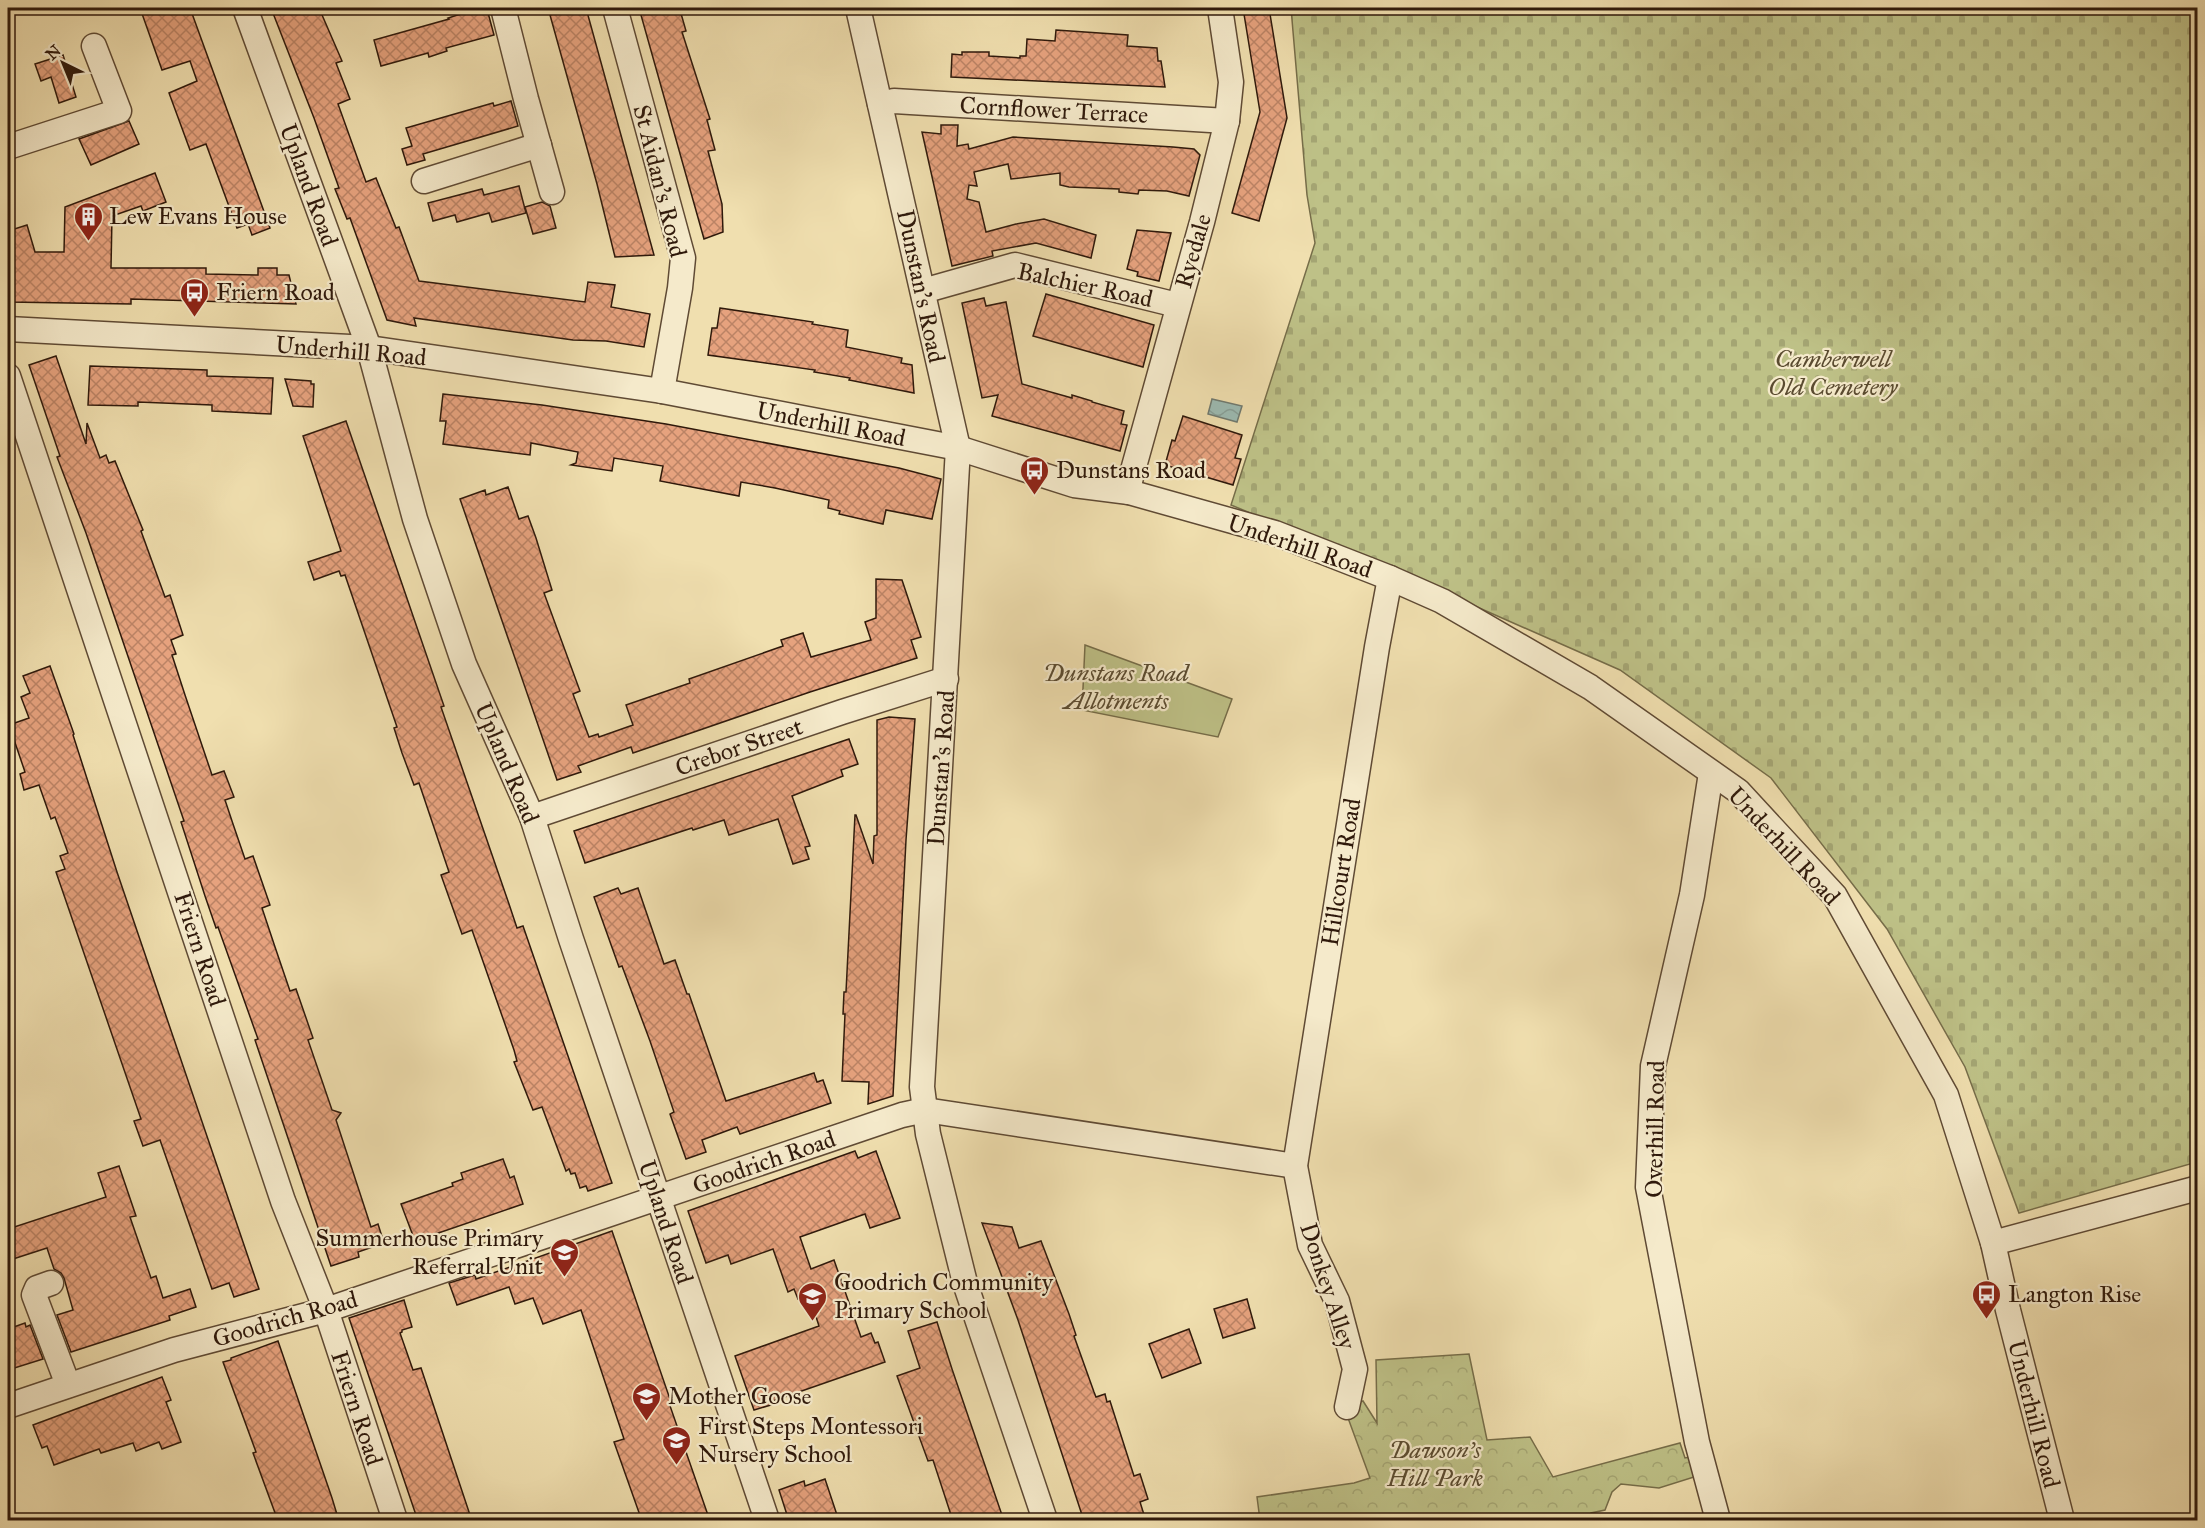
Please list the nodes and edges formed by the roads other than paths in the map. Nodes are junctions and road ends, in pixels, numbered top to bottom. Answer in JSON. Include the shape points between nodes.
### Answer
{"nodes":[{"id":1,"x":244,"y":8,"type":"edge"},
{"id":2,"x":503,"y":8,"type":"edge"},
{"id":3,"x":615,"y":8,"type":"edge"},
{"id":4,"x":858,"y":8,"type":"edge"},
{"id":5,"x":1220,"y":8,"type":"edge"},
{"id":6,"x":94,"y":46,"type":"dead end"},
{"id":7,"x":880,"y":104,"type":"junction"},
{"id":8,"x":1227,"y":121,"type":"junction"},
{"id":9,"x":539,"y":145,"type":"junction"},
{"id":10,"x":8,"y":147,"type":"edge"},
{"id":11,"x":424,"y":181,"type":"dead end"},
{"id":12,"x":552,"y":192,"type":"dead end"},
{"id":13,"x":923,"y":291,"type":"junction"},
{"id":14,"x":1177,"y":305,"type":"junction"},
{"id":15,"x":8,"y":329,"type":"edge"},
{"id":16,"x":369,"y":348,"type":"junction"},
{"id":17,"x":8,"y":376,"type":"edge"},
{"id":18,"x":662,"y":391,"type":"junction"},
{"id":19,"x":957,"y":448,"type":"junction"},
{"id":20,"x":1129,"y":492,"type":"junction"},
{"id":21,"x":1390,"y":578,"type":"junction"},
{"id":22,"x":946,"y":679,"type":"junction"},
{"id":23,"x":1711,"y":773,"type":"junction"},
{"id":24,"x":532,"y":817,"type":"junction"},
{"id":25,"x":925,"y":1110,"type":"junction"},
{"id":26,"x":1295,"y":1166,"type":"junction"},
{"id":27,"x":2198,"y":1188,"type":"edge"},
{"id":28,"x":658,"y":1198,"type":"junction"},
{"id":29,"x":1993,"y":1244,"type":"junction"},
{"id":30,"x":51,"y":1283,"type":"dead end"},
{"id":31,"x":326,"y":1310,"type":"junction"},
{"id":32,"x":68,"y":1385,"type":"junction"},
{"id":33,"x":8,"y":1406,"type":"edge"},
{"id":34,"x":1347,"y":1407,"type":"dead end"},
{"id":35,"x":394,"y":1521,"type":"edge"},
{"id":36,"x":767,"y":1521,"type":"edge"},
{"id":37,"x":1045,"y":1521,"type":"edge"},
{"id":38,"x":1718,"y":1521,"type":"edge"},
{"id":39,"x":2062,"y":1521,"type":"edge"}],
"edges":[{"from":1,"to":16,"type":"street","name":"Upland Road"},
{"from":2,"to":9,"type":"street"},
{"from":3,"to":18,"type":"street","name":"St Aidan's Road","via":[[683,258]]},
{"from":4,"to":7,"type":"street","name":"Dunstan's Road"},
{"from":5,"to":8,"type":"street","name":"Ryedale","via":[[1231,81]]},
{"from":6,"to":10,"type":"street","via":[[119,111]]},
{"from":7,"to":8,"type":"street","name":"Cornflower Terrace","via":[[894,101]]},
{"from":7,"to":13,"type":"street","name":"Dunstan's Road"},
{"from":8,"to":14,"type":"street","name":"Ryedale"},
{"from":9,"to":11,"type":"street"},
{"from":9,"to":12,"type":"street"},
{"from":13,"to":14,"type":"street","name":"Balchier Road","via":[[1015,265]]},
{"from":13,"to":19,"type":"street","name":"Dunstan's Road"},
{"from":14,"to":20,"type":"street","name":"Ryedale"},
{"from":15,"to":16,"type":"street","name":"Underhill Road"},
{"from":16,"to":18,"type":"street","name":"Underhill Road"},
{"from":16,"to":24,"type":"street","name":"Upland Road","via":[[415,519],[464,664]]},
{"from":17,"to":31,"type":"street","name":"Friern Road","via":[[283,1201]]},
{"from":18,"to":19,"type":"street","name":"Underhill Road"},
{"from":19,"to":20,"type":"street","name":"Underhill Road","via":[[1074,485]]},
{"from":19,"to":22,"type":"street","name":"Dunstan's Road"},
{"from":20,"to":21,"type":"street","name":"Underhill Road","via":[[1275,533]]},
{"from":21,"to":23,"type":"street","name":"Underhill Road","via":[[1442,602],[1590,687]]},
{"from":21,"to":26,"type":"street","name":"Hillcourt Road"},
{"from":22,"to":24,"type":"street","name":"Crebor Street"},
{"from":22,"to":25,"type":"street","name":"Dunstan's Road","via":[[922,1087]]},
{"from":23,"to":29,"type":"street","name":"Underhill Road","via":[[1738,791],[1835,896],[1946,1095]]},
{"from":23,"to":38,"type":"street","name":"Overhill Road","via":[[1692,895],[1653,1066],[1648,1187],[1697,1442]]},
{"from":24,"to":28,"type":"street","name":"Upland Road"},
{"from":25,"to":26,"type":"street","name":"Goodrich Road"},
{"from":25,"to":28,"type":"street","name":"Goodrich Road"},
{"from":25,"to":37,"type":"street","name":"Dunstan's Road","via":[[965,1283]]},
{"from":26,"to":34,"type":"street","name":"Donkey Alley","via":[[1310,1245],[1337,1301],[1355,1369]]},
{"from":27,"to":29,"type":"street"},
{"from":28,"to":31,"type":"street","name":"Goodrich Road"},
{"from":28,"to":36,"type":"street","name":"Upland Road"},
{"from":29,"to":39,"type":"street","name":"Underhill Road"},
{"from":30,"to":32,"type":"street","via":[[37,1288],[34,1295]]},
{"from":31,"to":32,"type":"street","name":"Goodrich Road","via":[[174,1350]]},
{"from":31,"to":35,"type":"street","name":"Friern Road"},
{"from":32,"to":33,"type":"street","name":"Goodrich Road"}]}
